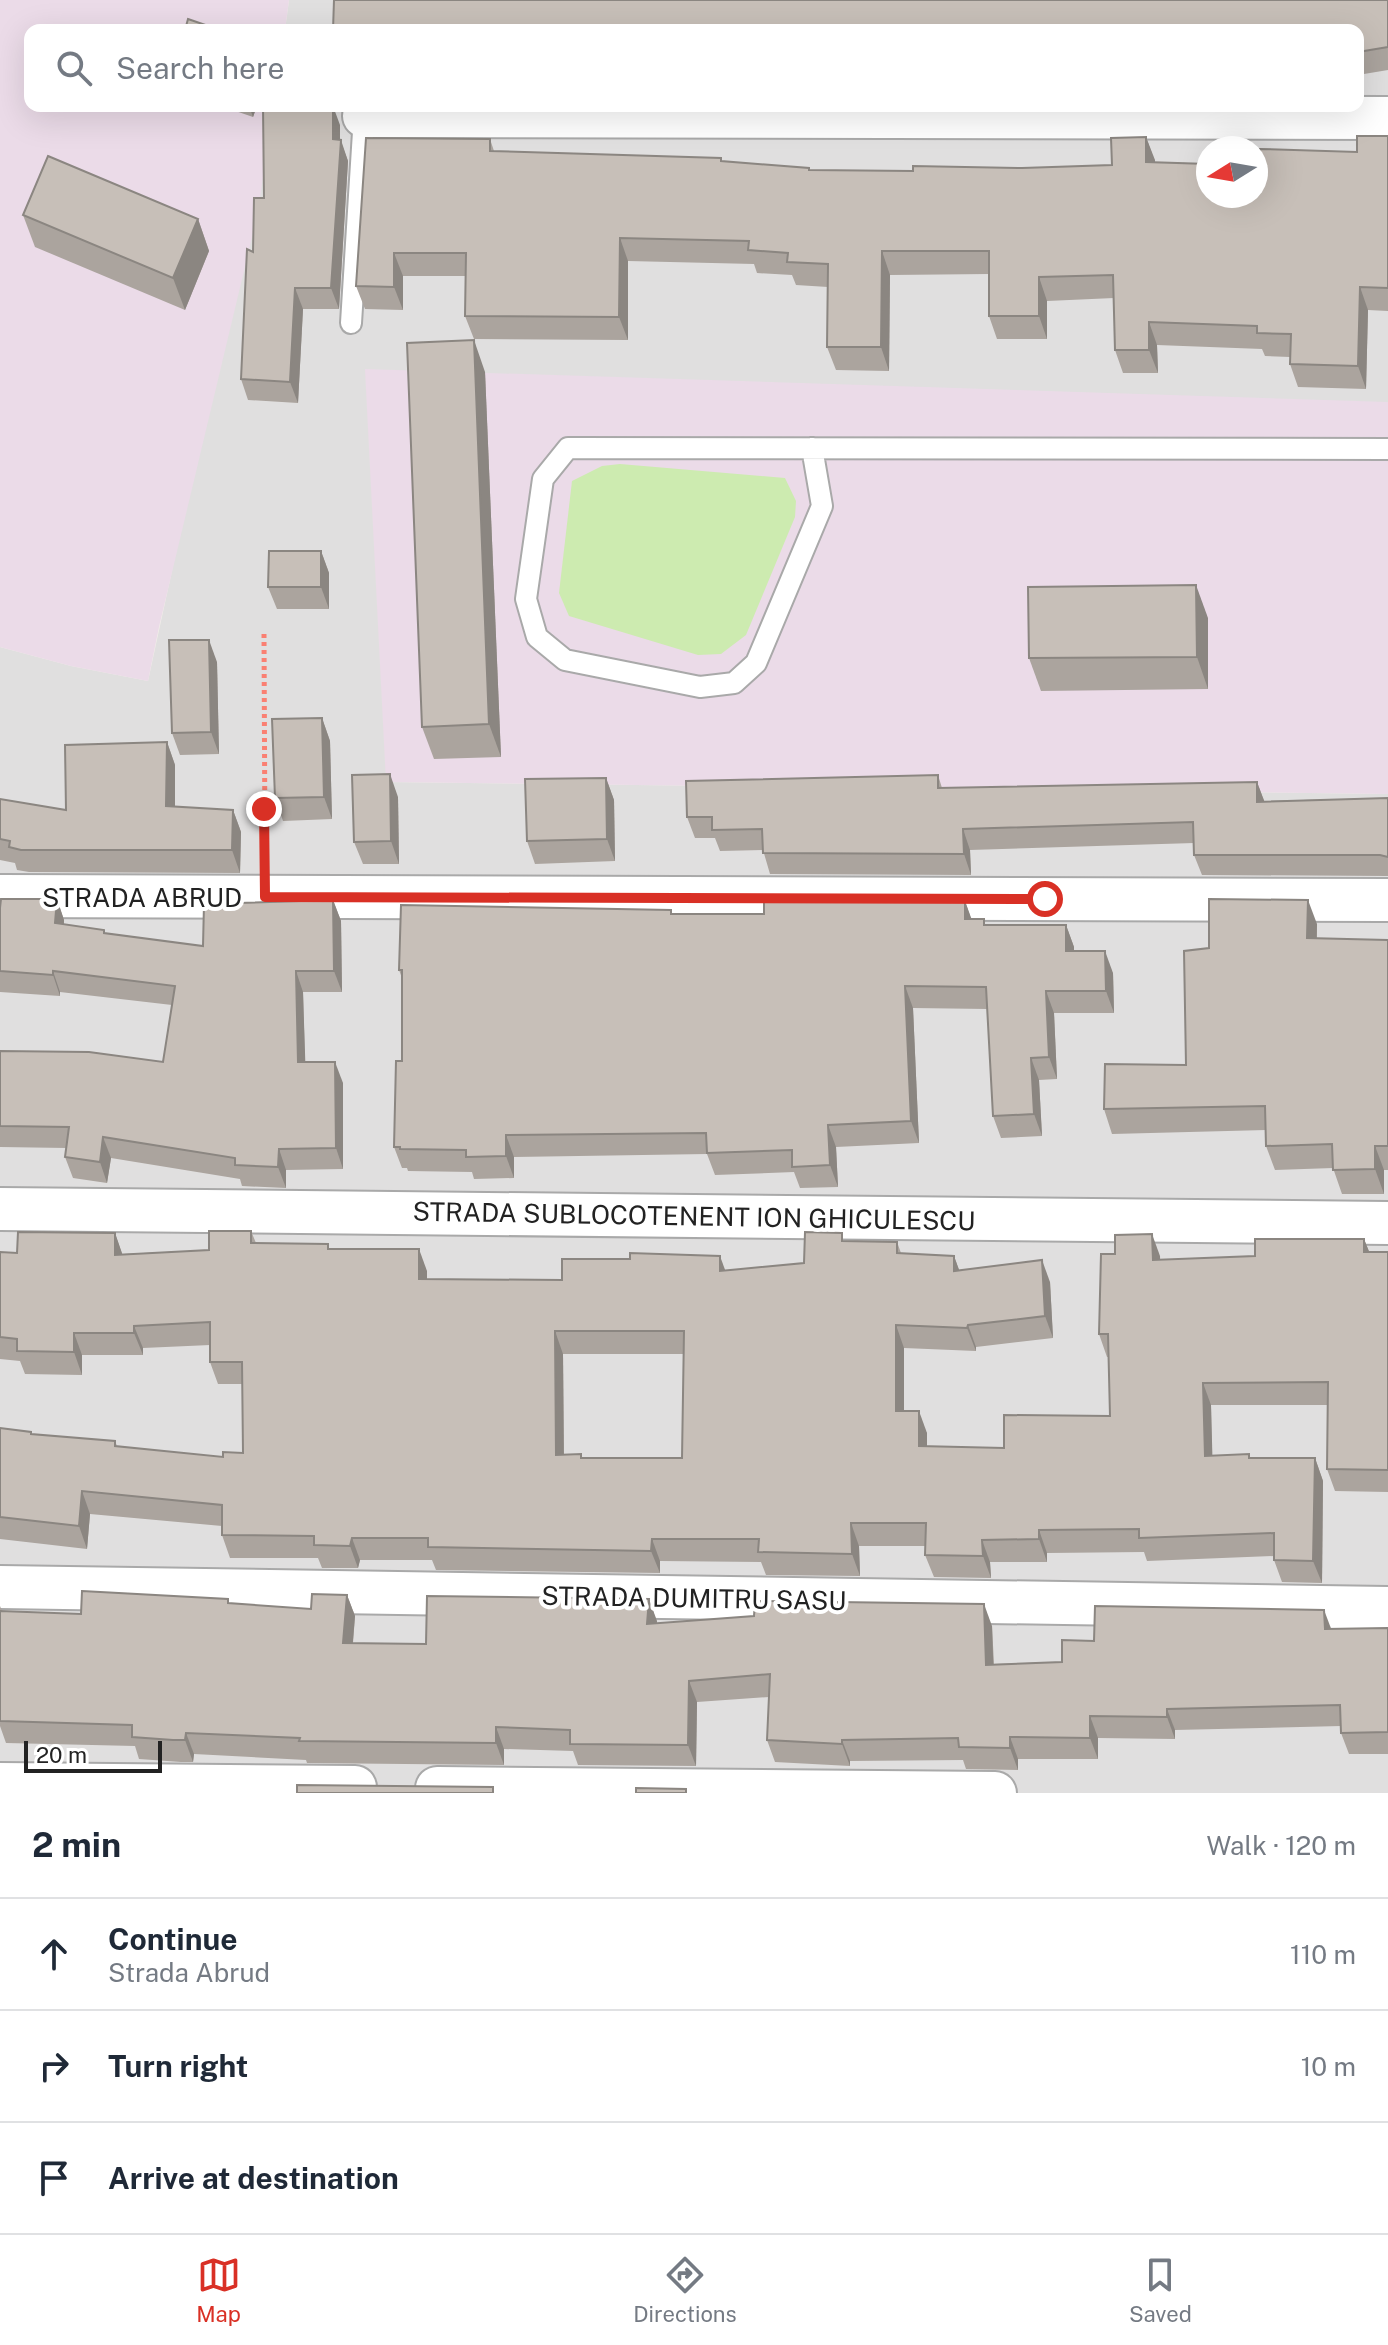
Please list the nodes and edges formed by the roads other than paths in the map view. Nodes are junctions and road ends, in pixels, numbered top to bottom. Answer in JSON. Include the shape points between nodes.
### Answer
{"nodes":[{"id":1,"x":364,"y":116,"type":"joint"},
{"id":2,"x":1388,"y":118,"type":"edge"},
{"id":3,"x":351,"y":323,"type":"dead end"},
{"id":4,"x":812,"y":448,"type":"junction"},
{"id":5,"x":1388,"y":449,"type":"edge"},
{"id":6,"x":0,"y":896,"type":"edge"},
{"id":7,"x":1388,"y":900,"type":"edge"},
{"id":8,"x":0,"y":1209,"type":"edge"},
{"id":9,"x":1388,"y":1223,"type":"edge"},
{"id":10,"x":0,"y":1587,"type":"edge"},
{"id":11,"x":1388,"y":1608,"type":"edge"},
{"id":12,"x":0,"y":1784,"type":"edge"},
{"id":13,"x":995,"y":1793,"type":"edge"}],
"edges":[{"from":1,"to":2,"type":"street"},
{"from":1,"to":3,"type":"lane"},
{"from":4,"to":4,"type":"lane","via":[[568,448],[543,479],[526,599],[537,637],[565,660],[700,687],[734,683],[756,663],[822,506]]},
{"from":4,"to":5,"type":"lane"},
{"from":6,"to":7,"type":"street","name":"STRADA ABRUD"},
{"from":8,"to":9,"type":"street","name":"STRADA SUBLOCOTENENT ION GHICULESCU"},
{"from":10,"to":11,"type":"street","name":"STRADA DUMITRU SASU"},
{"from":12,"to":13,"type":"street"}]}
